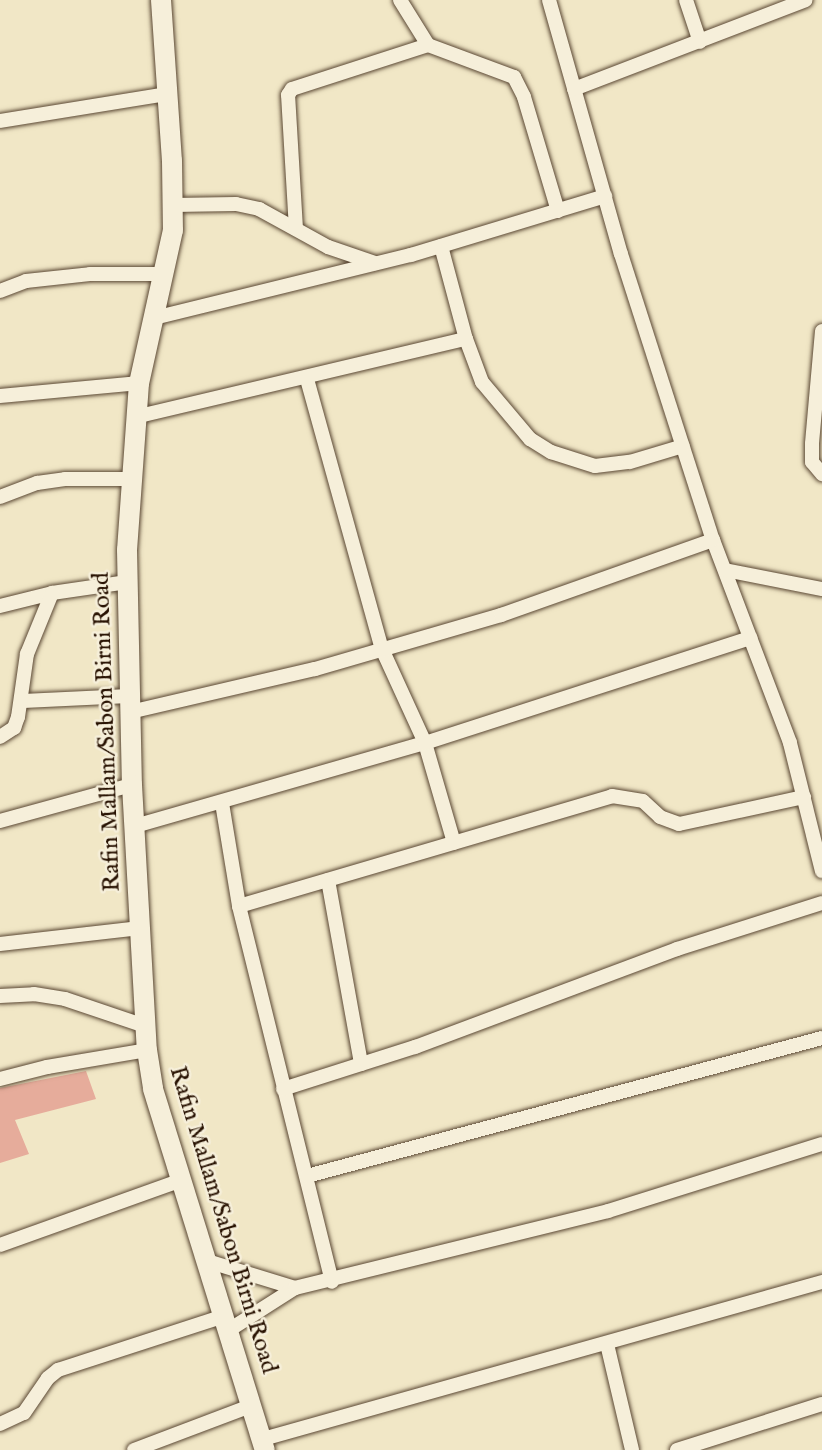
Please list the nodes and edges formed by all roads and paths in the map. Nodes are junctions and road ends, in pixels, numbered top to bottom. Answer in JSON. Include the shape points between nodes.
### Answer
{"nodes":[{"id":1,"x":161,"y":0,"type":"edge"},
{"id":2,"x":400,"y":0,"type":"edge"},
{"id":3,"x":549,"y":0,"type":"edge"},
{"id":4,"x":686,"y":0,"type":"edge"},
{"id":5,"x":807,"y":0,"type":"edge"},
{"id":6,"x":700,"y":42,"type":"junction"},
{"id":7,"x":428,"y":45,"type":"junction"},
{"id":8,"x":574,"y":89,"type":"junction"},
{"id":9,"x":167,"y":94,"type":"junction"},
{"id":10,"x":0,"y":122,"type":"edge"},
{"id":11,"x":605,"y":196,"type":"junction"},
{"id":12,"x":173,"y":205,"type":"junction"},
{"id":13,"x":558,"y":211,"type":"junction"},
{"id":14,"x":296,"y":229,"type":"junction"},
{"id":15,"x":441,"y":246,"type":"junction"},
{"id":16,"x":375,"y":263,"type":"junction"},
{"id":17,"x":164,"y":274,"type":"junction"},
{"id":18,"x":0,"y":291,"type":"edge"},
{"id":19,"x":154,"y":318,"type":"junction"},
{"id":20,"x":822,"y":331,"type":"edge"},
{"id":21,"x":466,"y":339,"type":"junction"},
{"id":22,"x":307,"y":379,"type":"junction"},
{"id":23,"x":139,"y":383,"type":"junction"},
{"id":24,"x":0,"y":396,"type":"edge"},
{"id":25,"x":135,"y":417,"type":"junction"},
{"id":26,"x":683,"y":446,"type":"junction"},
{"id":27,"x":822,"y":474,"type":"edge"},
{"id":28,"x":130,"y":479,"type":"junction"},
{"id":29,"x":0,"y":497,"type":"edge"},
{"id":30,"x":713,"y":540,"type":"junction"},
{"id":31,"x":725,"y":570,"type":"junction"},
{"id":32,"x":127,"y":582,"type":"junction"},
{"id":33,"x":822,"y":589,"type":"edge"},
{"id":34,"x":52,"y":593,"type":"junction"},
{"id":35,"x":0,"y":606,"type":"edge"},
{"id":36,"x":750,"y":638,"type":"junction"},
{"id":37,"x":382,"y":649,"type":"junction"},
{"id":38,"x":23,"y":701,"type":"junction"},
{"id":39,"x":129,"y":704,"type":"junction"},
{"id":40,"x":0,"y":737,"type":"edge"},
{"id":41,"x":424,"y":743,"type":"junction"},
{"id":42,"x":132,"y":785,"type":"junction"},
{"id":43,"x":804,"y":797,"type":"junction"},
{"id":44,"x":222,"y":803,"type":"junction"},
{"id":45,"x":0,"y":821,"type":"edge"},
{"id":46,"x":135,"y":826,"type":"junction"},
{"id":47,"x":454,"y":843,"type":"junction"},
{"id":48,"x":822,"y":871,"type":"edge"},
{"id":49,"x":328,"y":880,"type":"junction"},
{"id":50,"x":822,"y":903,"type":"edge"},
{"id":51,"x":239,"y":906,"type":"junction"},
{"id":52,"x":140,"y":928,"type":"junction"},
{"id":53,"x":0,"y":944,"type":"edge"},
{"id":54,"x":0,"y":996,"type":"edge"},
{"id":55,"x":146,"y":1026,"type":"junction"},
{"id":56,"x":822,"y":1038,"type":"edge"},
{"id":57,"x":147,"y":1050,"type":"junction"},
{"id":58,"x":361,"y":1064,"type":"junction"},
{"id":59,"x":0,"y":1079,"type":"edge"},
{"id":60,"x":283,"y":1089,"type":"junction"},
{"id":61,"x":822,"y":1144,"type":"edge"},
{"id":62,"x":307,"y":1176,"type":"junction"},
{"id":63,"x":182,"y":1180,"type":"junction"},
{"id":64,"x":0,"y":1245,"type":"edge"},
{"id":65,"x":207,"y":1261,"type":"junction"},
{"id":66,"x":332,"y":1282,"type":"junction"},
{"id":67,"x":822,"y":1282,"type":"edge"},
{"id":68,"x":295,"y":1288,"type":"junction"},
{"id":69,"x":227,"y":1323,"type":"junction"},
{"id":70,"x":607,"y":1344,"type":"junction"},
{"id":71,"x":822,"y":1404,"type":"edge"},
{"id":72,"x":253,"y":1405,"type":"junction"},
{"id":73,"x":0,"y":1424,"type":"edge"},
{"id":74,"x":264,"y":1444,"type":"edge"},
{"id":75,"x":134,"y":1450,"type":"edge"},
{"id":76,"x":632,"y":1450,"type":"edge"},
{"id":77,"x":677,"y":1450,"type":"edge"}],
"edges":[{"from":1,"to":9,"type":"street","name":"Rafin Mallam/Sabon Birni Road"},
{"from":2,"to":7,"type":"street"},
{"from":3,"to":8,"type":"street"},
{"from":4,"to":6,"type":"street"},
{"from":5,"to":6,"type":"street"},
{"from":6,"to":8,"type":"street"},
{"from":7,"to":13,"type":"street","via":[[514,77],[524,97]]},
{"from":7,"to":14,"type":"street","via":[[292,89],[288,95]]},
{"from":8,"to":11,"type":"street"},
{"from":9,"to":10,"type":"street"},
{"from":9,"to":12,"type":"street","name":"Rafin Mallam/Sabon Birni Road"},
{"from":11,"to":13,"type":"street"},
{"from":11,"to":26,"type":"street"},
{"from":12,"to":14,"type":"street","via":[[236,204],[259,208]]},
{"from":12,"to":17,"type":"street","name":"Rafin Mallam/Sabon Birni Road","via":[[173,230]]},
{"from":13,"to":15,"type":"street"},
{"from":14,"to":16,"type":"street","via":[[328,247]]},
{"from":15,"to":16,"type":"street"},
{"from":15,"to":21,"type":"street"},
{"from":16,"to":19,"type":"street"},
{"from":17,"to":18,"type":"street","via":[[90,274],[26,281]]},
{"from":17,"to":19,"type":"street","name":"Rafin Mallam/Sabon Birni Road"},
{"from":19,"to":23,"type":"street","name":"Rafin Mallam/Sabon Birni Road"},
{"from":20,"to":27,"type":"street","via":[[812,462]]},
{"from":21,"to":22,"type":"street"},
{"from":21,"to":26,"type":"street","via":[[482,382],[499,407],[530,439],[551,452],[595,466],[630,462]]},
{"from":22,"to":25,"type":"street"},
{"from":22,"to":37,"type":"street"},
{"from":23,"to":24,"type":"street"},
{"from":23,"to":25,"type":"street","name":"Rafin Mallam/Sabon Birni Road"},
{"from":25,"to":28,"type":"street","name":"Rafin Mallam/Sabon Birni Road"},
{"from":26,"to":30,"type":"street"},
{"from":28,"to":29,"type":"street","via":[[65,479],[37,483]]},
{"from":28,"to":32,"type":"street","name":"Rafin Mallam/Sabon Birni Road"},
{"from":30,"to":31,"type":"street"},
{"from":30,"to":37,"type":"street","via":[[501,615]]},
{"from":31,"to":33,"type":"street"},
{"from":31,"to":36,"type":"street"},
{"from":32,"to":34,"type":"street"},
{"from":32,"to":39,"type":"street","name":"Rafin Mallam/Sabon Birni Road"},
{"from":34,"to":35,"type":"street"},
{"from":34,"to":38,"type":"street","via":[[27,654]]},
{"from":36,"to":41,"type":"street"},
{"from":36,"to":43,"type":"street","via":[[790,743]]},
{"from":37,"to":39,"type":"street"},
{"from":37,"to":41,"type":"street"},
{"from":38,"to":39,"type":"street"},
{"from":38,"to":40,"type":"street","via":[[14,728]]},
{"from":39,"to":42,"type":"street","name":"Rafin Mallam/Sabon Birni Road"},
{"from":41,"to":44,"type":"street"},
{"from":41,"to":47,"type":"street"},
{"from":42,"to":45,"type":"street"},
{"from":42,"to":46,"type":"street","name":"Rafin Mallam/Sabon Birni Road"},
{"from":43,"to":47,"type":"street","via":[[679,824],[660,817],[643,801],[612,796]]},
{"from":43,"to":48,"type":"street"},
{"from":44,"to":46,"type":"street"},
{"from":44,"to":51,"type":"street"},
{"from":46,"to":52,"type":"street","name":"Rafin Mallam/Sabon Birni Road"},
{"from":47,"to":49,"type":"street"},
{"from":49,"to":51,"type":"street"},
{"from":49,"to":58,"type":"street"},
{"from":50,"to":58,"type":"street","via":[[677,949]]},
{"from":51,"to":60,"type":"street"},
{"from":52,"to":53,"type":"street"},
{"from":52,"to":55,"type":"street","name":"Rafin Mallam/Sabon Birni Road"},
{"from":54,"to":55,"type":"street","via":[[34,994],[65,999]]},
{"from":55,"to":57,"type":"street","name":"Rafin Mallam/Sabon Birni Road"},
{"from":56,"to":62,"type":"street"},
{"from":57,"to":59,"type":"street"},
{"from":57,"to":63,"type":"street","name":"Rafin Mallam/Sabon Birni Road","via":[[153,1089]]},
{"from":58,"to":60,"type":"street"},
{"from":60,"to":62,"type":"street"},
{"from":61,"to":66,"type":"street","via":[[608,1211]]},
{"from":62,"to":66,"type":"street"},
{"from":63,"to":64,"type":"street"},
{"from":63,"to":65,"type":"street","name":"Rafin Mallam/Sabon Birni Road"},
{"from":65,"to":68,"type":"street"},
{"from":65,"to":69,"type":"street","name":"Rafin Mallam/Sabon Birni Road"},
{"from":66,"to":68,"type":"street"},
{"from":67,"to":70,"type":"street"},
{"from":68,"to":69,"type":"street"},
{"from":69,"to":72,"type":"street","name":"Rafin Mallam/Sabon Birni Road"},
{"from":69,"to":73,"type":"street","via":[[58,1370],[24,1413]]},
{"from":70,"to":74,"type":"street"},
{"from":70,"to":76,"type":"street"},
{"from":71,"to":77,"type":"street"},
{"from":72,"to":74,"type":"street","name":"Rafin Mallam/Sabon Birni Road"},
{"from":72,"to":75,"type":"street"}]}
